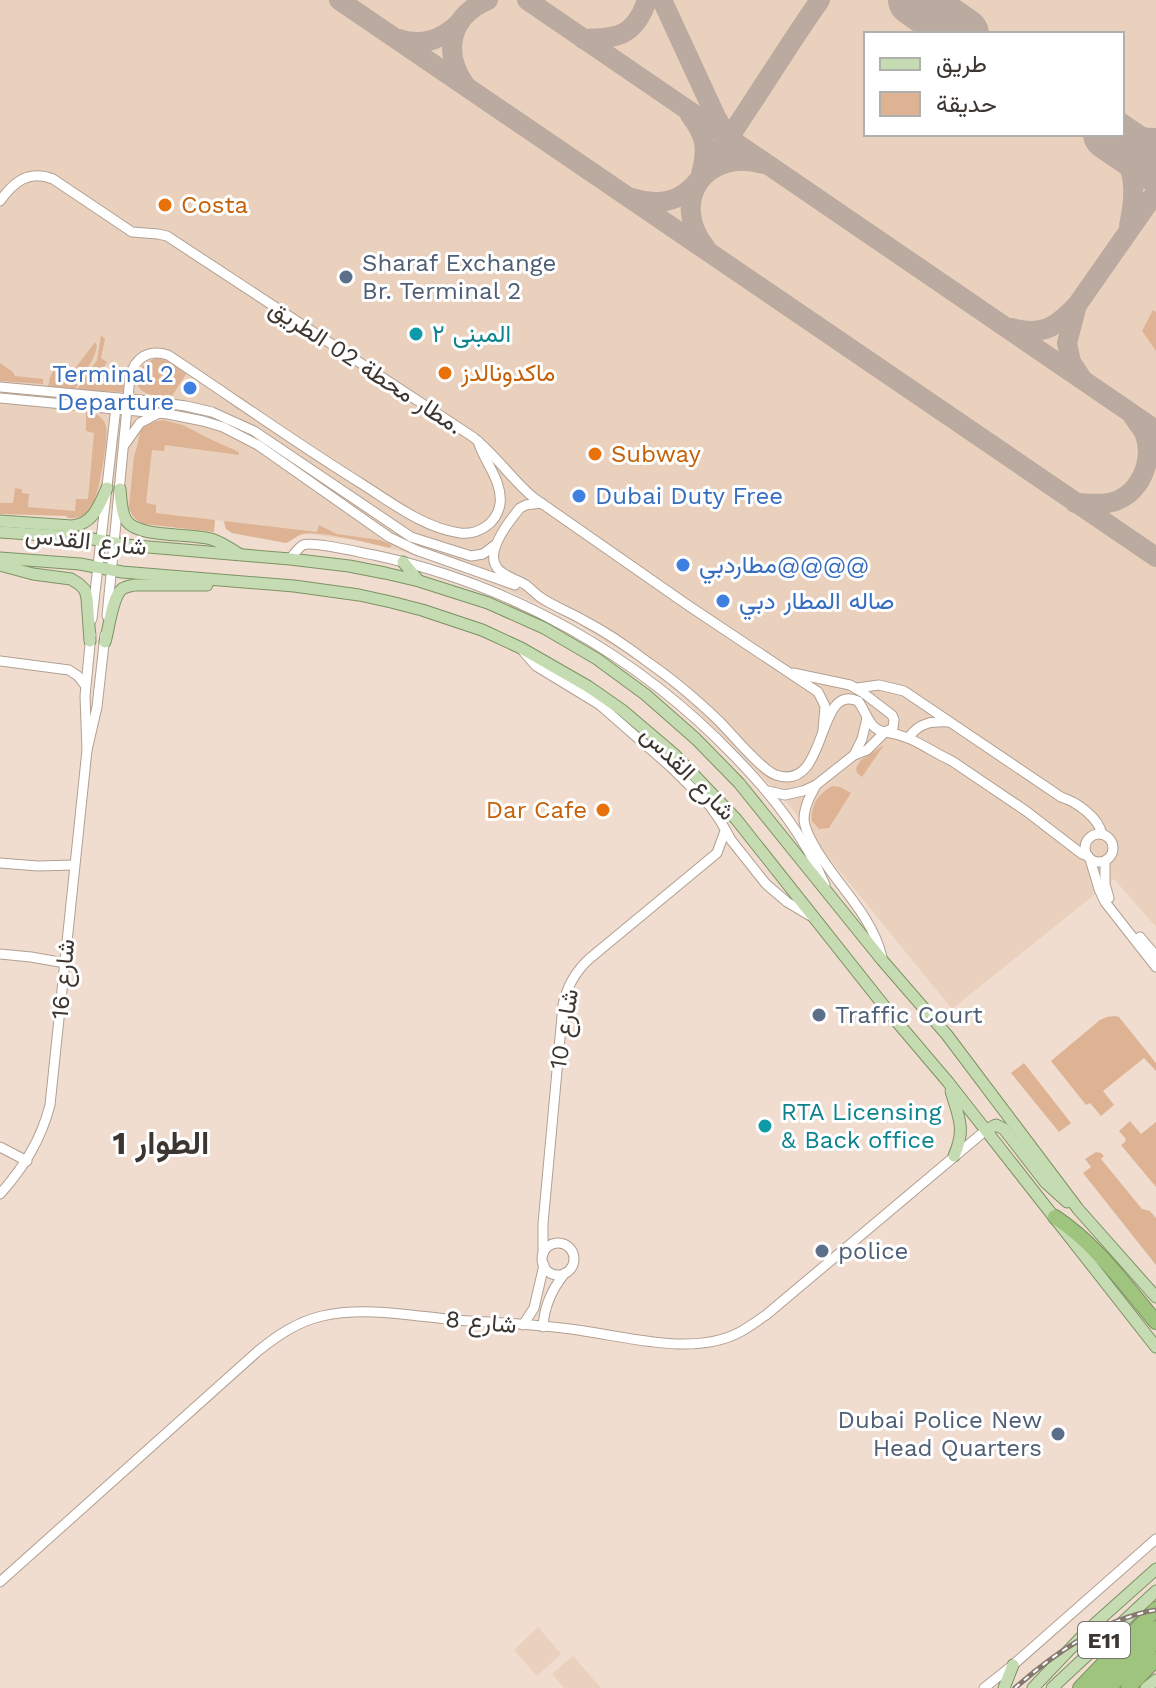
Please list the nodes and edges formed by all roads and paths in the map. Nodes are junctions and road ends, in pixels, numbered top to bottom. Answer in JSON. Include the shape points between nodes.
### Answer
{"nodes":[{"id":1,"x":0,"y":201,"type":"edge"},
{"id":2,"x":0,"y":387,"type":"edge"},
{"id":3,"x":0,"y":398,"type":"edge"},
{"id":4,"x":117,"y":398,"type":"junction"},
{"id":5,"x":128,"y":399,"type":"junction"},
{"id":6,"x":91,"y":407,"type":"junction"},
{"id":7,"x":116,"y":409,"type":"junction"},
{"id":8,"x":127,"y":410,"type":"junction"},
{"id":9,"x":160,"y":413,"type":"junction"},
{"id":10,"x":113,"y":433,"type":"junction"},
{"id":11,"x":478,"y":441,"type":"junction"},
{"id":12,"x":124,"y":447,"type":"junction"},
{"id":13,"x":113,"y":489,"type":"junction"},
{"id":14,"x":541,"y":503,"type":"junction"},
{"id":15,"x":0,"y":521,"type":"edge"},
{"id":16,"x":0,"y":532,"type":"edge"},
{"id":17,"x":101,"y":540,"type":"junction"},
{"id":18,"x":114,"y":543,"type":"junction"},
{"id":19,"x":495,"y":545,"type":"junction"},
{"id":20,"x":239,"y":554,"type":"junction"},
{"id":21,"x":0,"y":558,"type":"edge"},
{"id":22,"x":290,"y":559,"type":"junction"},
{"id":23,"x":403,"y":562,"type":"junction"},
{"id":24,"x":0,"y":565,"type":"edge"},
{"id":25,"x":98,"y":568,"type":"junction"},
{"id":26,"x":111,"y":571,"type":"junction"},
{"id":27,"x":227,"y":581,"type":"junction"},
{"id":28,"x":419,"y":581,"type":"junction"},
{"id":29,"x":540,"y":597,"type":"junction"},
{"id":30,"x":508,"y":599,"type":"junction"},
{"id":31,"x":488,"y":603,"type":"junction"},
{"id":32,"x":90,"y":641,"type":"junction"},
{"id":33,"x":105,"y":642,"type":"junction"},
{"id":34,"x":521,"y":648,"type":"junction"},
{"id":35,"x":0,"y":661,"type":"edge"},
{"id":36,"x":88,"y":661,"type":"junction"},
{"id":37,"x":69,"y":670,"type":"junction"},
{"id":38,"x":790,"y":673,"type":"junction"},
{"id":39,"x":85,"y":685,"type":"junction"},
{"id":40,"x":857,"y":688,"type":"junction"},
{"id":41,"x":867,"y":718,"type":"junction"},
{"id":42,"x":950,"y":722,"type":"junction"},
{"id":43,"x":823,"y":730,"type":"junction"},
{"id":44,"x":886,"y":732,"type":"junction"},
{"id":45,"x":909,"y":737,"type":"junction"},
{"id":46,"x":87,"y":750,"type":"junction"},
{"id":47,"x":854,"y":755,"type":"junction"},
{"id":48,"x":816,"y":785,"type":"junction"},
{"id":49,"x":768,"y":791,"type":"junction"},
{"id":50,"x":725,"y":831,"type":"junction"},
{"id":51,"x":1102,"y":834,"type":"junction"},
{"id":52,"x":717,"y":853,"type":"junction"},
{"id":53,"x":741,"y":853,"type":"junction"},
{"id":54,"x":1089,"y":858,"type":"junction"},
{"id":55,"x":1105,"y":861,"type":"junction"},
{"id":56,"x":0,"y":863,"type":"edge"},
{"id":57,"x":74,"y":869,"type":"junction"},
{"id":58,"x":828,"y":892,"type":"junction"},
{"id":59,"x":813,"y":917,"type":"junction"},
{"id":60,"x":0,"y":954,"type":"edge"},
{"id":61,"x":1156,"y":956,"type":"edge"},
{"id":62,"x":65,"y":959,"type":"junction"},
{"id":63,"x":882,"y":960,"type":"junction"},
{"id":64,"x":1156,"y":967,"type":"edge"},
{"id":65,"x":948,"y":1082,"type":"junction"},
{"id":66,"x":986,"y":1130,"type":"junction"},
{"id":67,"x":0,"y":1148,"type":"edge"},
{"id":68,"x":954,"y":1156,"type":"junction"},
{"id":69,"x":24,"y":1165,"type":"junction"},
{"id":70,"x":0,"y":1194,"type":"edge"},
{"id":71,"x":1078,"y":1209,"type":"junction"},
{"id":72,"x":1055,"y":1217,"type":"junction"},
{"id":73,"x":543,"y":1224,"type":"junction"},
{"id":74,"x":560,"y":1243,"type":"junction"},
{"id":75,"x":543,"y":1260,"type":"junction"},
{"id":76,"x":565,"y":1273,"type":"junction"},
{"id":77,"x":1156,"y":1297,"type":"edge"},
{"id":78,"x":546,"y":1305,"type":"junction"},
{"id":79,"x":1156,"y":1322,"type":"edge"},
{"id":80,"x":523,"y":1325,"type":"junction"},
{"id":81,"x":543,"y":1327,"type":"junction"},
{"id":82,"x":569,"y":1329,"type":"junction"},
{"id":83,"x":1156,"y":1347,"type":"edge"},
{"id":84,"x":1156,"y":1539,"type":"edge"},
{"id":85,"x":1156,"y":1569,"type":"edge"},
{"id":86,"x":0,"y":1582,"type":"edge"},
{"id":87,"x":1156,"y":1591,"type":"edge"},
{"id":88,"x":1156,"y":1609,"type":"edge"},
{"id":89,"x":1156,"y":1628,"type":"edge"},
{"id":90,"x":1156,"y":1641,"type":"edge"},
{"id":91,"x":1156,"y":1659,"type":"edge"},
{"id":92,"x":1013,"y":1665,"type":"junction"},
{"id":93,"x":1156,"y":1680,"type":"edge"},
{"id":94,"x":984,"y":1688,"type":"edge"},
{"id":95,"x":1004,"y":1688,"type":"edge"},
{"id":96,"x":1033,"y":1688,"type":"edge"},
{"id":97,"x":1052,"y":1688,"type":"edge"},
{"id":98,"x":1080,"y":1688,"type":"edge"},
{"id":99,"x":1094,"y":1688,"type":"edge"},
{"id":100,"x":1109,"y":1688,"type":"edge"},
{"id":101,"x":1128,"y":1688,"type":"edge"},
{"id":102,"x":1146,"y":1688,"type":"edge"}],
"edges":[{"from":1,"to":11,"type":"street","name":"مطار محطة 02 الطريق.","via":[[27,176],[44,175],[132,232],[167,236]]},
{"from":2,"to":4,"type":"street"},
{"from":3,"to":6,"type":"street"},
{"from":4,"to":5,"type":"street"},
{"from":4,"to":7,"type":"street","name":"مطار محطة 02 الطريق."},
{"from":5,"to":8,"type":"street","name":"مطار محطة 02 الطريق."},
{"from":5,"to":11,"type":"street","name":"مطار محطة 02 الطريق.","via":[[131,371],[138,360],[149,353],[168,355],[401,509],[458,533],[486,527],[500,504],[498,485]]},
{"from":5,"to":19,"type":"street","via":[[200,409],[235,421],[423,542],[471,556]]},
{"from":6,"to":7,"type":"street"},
{"from":6,"to":10,"type":"street"},
{"from":7,"to":8,"type":"street"},
{"from":7,"to":10,"type":"street","name":"مطار محطة 02 الطريق."},
{"from":8,"to":9,"type":"street"},
{"from":8,"to":12,"type":"street","name":"مطار محطة 02 الطريق."},
{"from":9,"to":12,"type":"street","via":[[140,423]]},
{"from":9,"to":29,"type":"street","via":[[240,434],[389,537]]},
{"from":10,"to":13,"type":"street","name":"مطار محطة 02 الطريق."},
{"from":11,"to":14,"type":"street"},
{"from":12,"to":13,"type":"street","name":"مطار محطة 02 الطريق."},
{"from":13,"to":15,"type":"main road","via":[[82,524]]},
{"from":13,"to":17,"type":"street","name":"مطار محطة 02 الطريق."},
{"from":13,"to":18,"type":"street","name":"مطار محطة 02 الطريق."},
{"from":13,"to":20,"type":"main road","via":[[134,529],[209,539]]},
{"from":14,"to":19,"type":"street","via":[[520,508]]},
{"from":14,"to":38,"type":"street"},
{"from":16,"to":17,"type":"main road","name":"شارع القدس"},
{"from":17,"to":18,"type":"main road","name":"شارع القدس"},
{"from":17,"to":25,"type":"street","name":"شارع 16"},
{"from":18,"to":20,"type":"main road","name":"شارع القدس"},
{"from":18,"to":26,"type":"street","name":"شارع 16"},
{"from":19,"to":29,"type":"street","via":[[498,570]]},
{"from":20,"to":22,"type":"main road","name":"شارع القدس"},
{"from":21,"to":25,"type":"main road","name":"شارع القدس"},
{"from":22,"to":23,"type":"street","via":[[308,544]]},
{"from":22,"to":28,"type":"main road","name":"شارع القدس"},
{"from":23,"to":28,"type":"main road"},
{"from":23,"to":30,"type":"street"},
{"from":24,"to":32,"type":"main road","via":[[79,584],[87,598]]},
{"from":25,"to":26,"type":"main road","name":"شارع القدس"},
{"from":25,"to":32,"type":"street","name":"شارع 16"},
{"from":26,"to":27,"type":"main road","name":"شارع القدس"},
{"from":26,"to":33,"type":"street","name":"شارع 16"},
{"from":27,"to":33,"type":"main road","via":[[125,587],[115,600]]},
{"from":27,"to":34,"type":"main road","name":"شارع القدس","via":[[391,602]]},
{"from":28,"to":31,"type":"main road","name":"شارع القدس"},
{"from":29,"to":43,"type":"street","via":[[663,673],[772,774],[791,777],[806,768]]},
{"from":30,"to":31,"type":"main road"},
{"from":30,"to":49,"type":"street","via":[[639,672],[697,720]]},
{"from":31,"to":58,"type":"main road","name":"شارع القدس","via":[[571,643],[646,695],[739,783]]},
{"from":32,"to":36,"type":"street","name":"شارع 16"},
{"from":33,"to":46,"type":"street","name":"شارع 16"},
{"from":34,"to":50,"type":"street","via":[[536,666],[600,705],[672,768],[710,806]]},
{"from":34,"to":59,"type":"main road","name":"شارع القدس","via":[[622,710],[675,755],[736,819]]},
{"from":35,"to":37,"type":"street"},
{"from":36,"to":37,"type":"street"},
{"from":36,"to":39,"type":"street","name":"شارع 16"},
{"from":37,"to":39,"type":"street"},
{"from":38,"to":40,"type":"street"},
{"from":38,"to":43,"type":"street","via":[[822,696]]},
{"from":39,"to":46,"type":"street","name":"شارع 16"},
{"from":40,"to":42,"type":"street","via":[[879,685],[904,691]]},
{"from":40,"to":44,"type":"street","via":[[894,718],[893,728]]},
{"from":41,"to":43,"type":"street","via":[[858,701],[843,700]]},
{"from":41,"to":44,"type":"street","via":[[874,729]]},
{"from":41,"to":47,"type":"street"},
{"from":42,"to":45,"type":"street","via":[[916,728]]},
{"from":42,"to":51,"type":"street","via":[[1092,819]]},
{"from":44,"to":45,"type":"street"},
{"from":44,"to":47,"type":"street"},
{"from":45,"to":54,"type":"street","via":[[1005,792]]},
{"from":46,"to":57,"type":"street","name":"شارع 16"},
{"from":47,"to":48,"type":"street"},
{"from":48,"to":49,"type":"street","via":[[795,795]]},
{"from":48,"to":63,"type":"street","via":[[806,806],[806,829],[866,920]]},
{"from":49,"to":58,"type":"street","via":[[797,831]]},
{"from":50,"to":52,"type":"street","name":"شارع 10"},
{"from":50,"to":53,"type":"street"},
{"from":51,"to":54,"type":"street","via":[[1087,840]]},
{"from":51,"to":55,"type":"street","via":[[1114,848]]},
{"from":52,"to":53,"type":"street"},
{"from":52,"to":73,"type":"street","name":"شارع 10","via":[[598,952],[574,975],[565,994]]},
{"from":53,"to":59,"type":"street","via":[[772,890]]},
{"from":54,"to":55,"type":"street"},
{"from":54,"to":64,"type":"street","via":[[1105,902]]},
{"from":55,"to":61,"type":"street","via":[[1108,896]]},
{"from":56,"to":57,"type":"street"},
{"from":57,"to":62,"type":"street","name":"شارع 16"},
{"from":58,"to":63,"type":"main road","name":"شارع القدس"},
{"from":59,"to":65,"type":"main road","name":"شارع القدس"},
{"from":60,"to":62,"type":"street"},
{"from":62,"to":69,"type":"street","name":"شارع 16","via":[[50,1105]]},
{"from":63,"to":71,"type":"main road","name":"شارع القدس","via":[[947,1035]]},
{"from":65,"to":66,"type":"main road","name":"شارع القدس"},
{"from":65,"to":68,"type":"main road","via":[[961,1125]]},
{"from":66,"to":68,"type":"street","name":"شارع 8"},
{"from":66,"to":71,"type":"main road","via":[[1000,1126],[1056,1194]]},
{"from":66,"to":72,"type":"main road","name":"شارع القدس"},
{"from":67,"to":69,"type":"street"},
{"from":68,"to":82,"type":"street","name":"شارع 8","via":[[739,1332],[696,1344]]},
{"from":69,"to":70,"type":"street","name":"شارع 16"},
{"from":71,"to":77,"type":"main road","name":"شارع القدس"},
{"from":72,"to":79,"type":"highway","via":[[1074,1230]]},
{"from":72,"to":83,"type":"main road","name":"شارع القدس"},
{"from":73,"to":74,"type":"street"},
{"from":73,"to":75,"type":"street","name":"شارع 10"},
{"from":74,"to":75,"type":"street","via":[[549,1246]]},
{"from":74,"to":76,"type":"street","via":[[574,1258]]},
{"from":75,"to":76,"type":"street","via":[[550,1272]]},
{"from":75,"to":80,"type":"street","name":"شارع 10","via":[[534,1308]]},
{"from":76,"to":78,"type":"street"},
{"from":78,"to":81,"type":"street"},
{"from":78,"to":82,"type":"street"},
{"from":80,"to":81,"type":"street","name":"شارع 8"},
{"from":80,"to":86,"type":"street","name":"شارع 8","via":[[357,1312],[299,1324],[258,1351]]},
{"from":81,"to":82,"type":"street","name":"شارع 8"},
{"from":84,"to":92,"type":"street"},
{"from":85,"to":96,"type":"main road"},
{"from":87,"to":97,"type":"main road","number":"E11"},
{"from":88,"to":98,"type":"highway"},
{"from":89,"to":99,"type":"highway","number":"E11"},
{"from":90,"to":100,"type":"highway","number":"E11"},
{"from":91,"to":101,"type":"highway"},
{"from":92,"to":94,"type":"street"},
{"from":92,"to":95,"type":"main road"},
{"from":93,"to":102,"type":"main road","number":"E11"}]}
